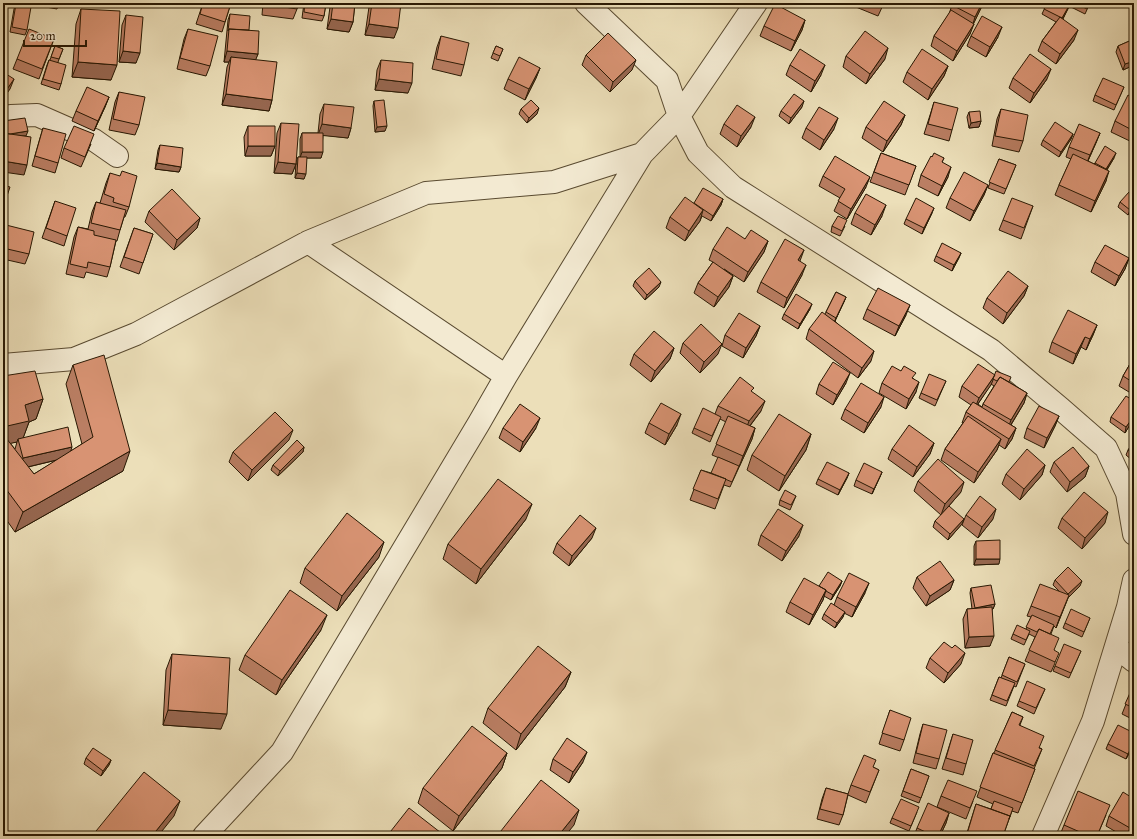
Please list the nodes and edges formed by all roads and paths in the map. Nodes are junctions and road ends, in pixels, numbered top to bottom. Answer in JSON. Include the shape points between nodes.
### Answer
{"nodes":[{"id":1,"x":586,"y":3,"type":"edge"},
{"id":2,"x":756,"y":3,"type":"edge"},
{"id":3,"x":679,"y":116,"type":"junction"},
{"id":4,"x":3,"y":118,"type":"edge"},
{"id":5,"x":642,"y":154,"type":"junction"},
{"id":6,"x":117,"y":156,"type":"dead end"},
{"id":7,"x":308,"y":242,"type":"junction"},
{"id":8,"x":3,"y":365,"type":"edge"},
{"id":9,"x":506,"y":376,"type":"junction"},
{"id":10,"x":1134,"y":534,"type":"edge"},
{"id":11,"x":1134,"y":580,"type":"edge"},
{"id":12,"x":1116,"y":647,"type":"junction"},
{"id":13,"x":1134,"y":661,"type":"edge"},
{"id":14,"x":204,"y":836,"type":"edge"},
{"id":15,"x":1043,"y":836,"type":"edge"}],
"edges":[{"from":1,"to":3,"type":"street","via":[[667,80]]},
{"from":2,"to":3,"type":"street"},
{"from":3,"to":5,"type":"street"},
{"from":3,"to":10,"type":"street","via":[[698,153],[733,187],[991,350],[1106,448],[1127,493]]},
{"from":4,"to":6,"type":"street","via":[[37,116],[94,140]]},
{"from":5,"to":7,"type":"street","via":[[554,182],[426,193]]},
{"from":5,"to":9,"type":"street"},
{"from":7,"to":8,"type":"street","via":[[136,334],[74,359]]},
{"from":7,"to":9,"type":"street"},
{"from":9,"to":14,"type":"street","via":[[282,752]]},
{"from":11,"to":12,"type":"street"},
{"from":12,"to":13,"type":"street"},
{"from":12,"to":15,"type":"street","via":[[1093,721]]}]}
